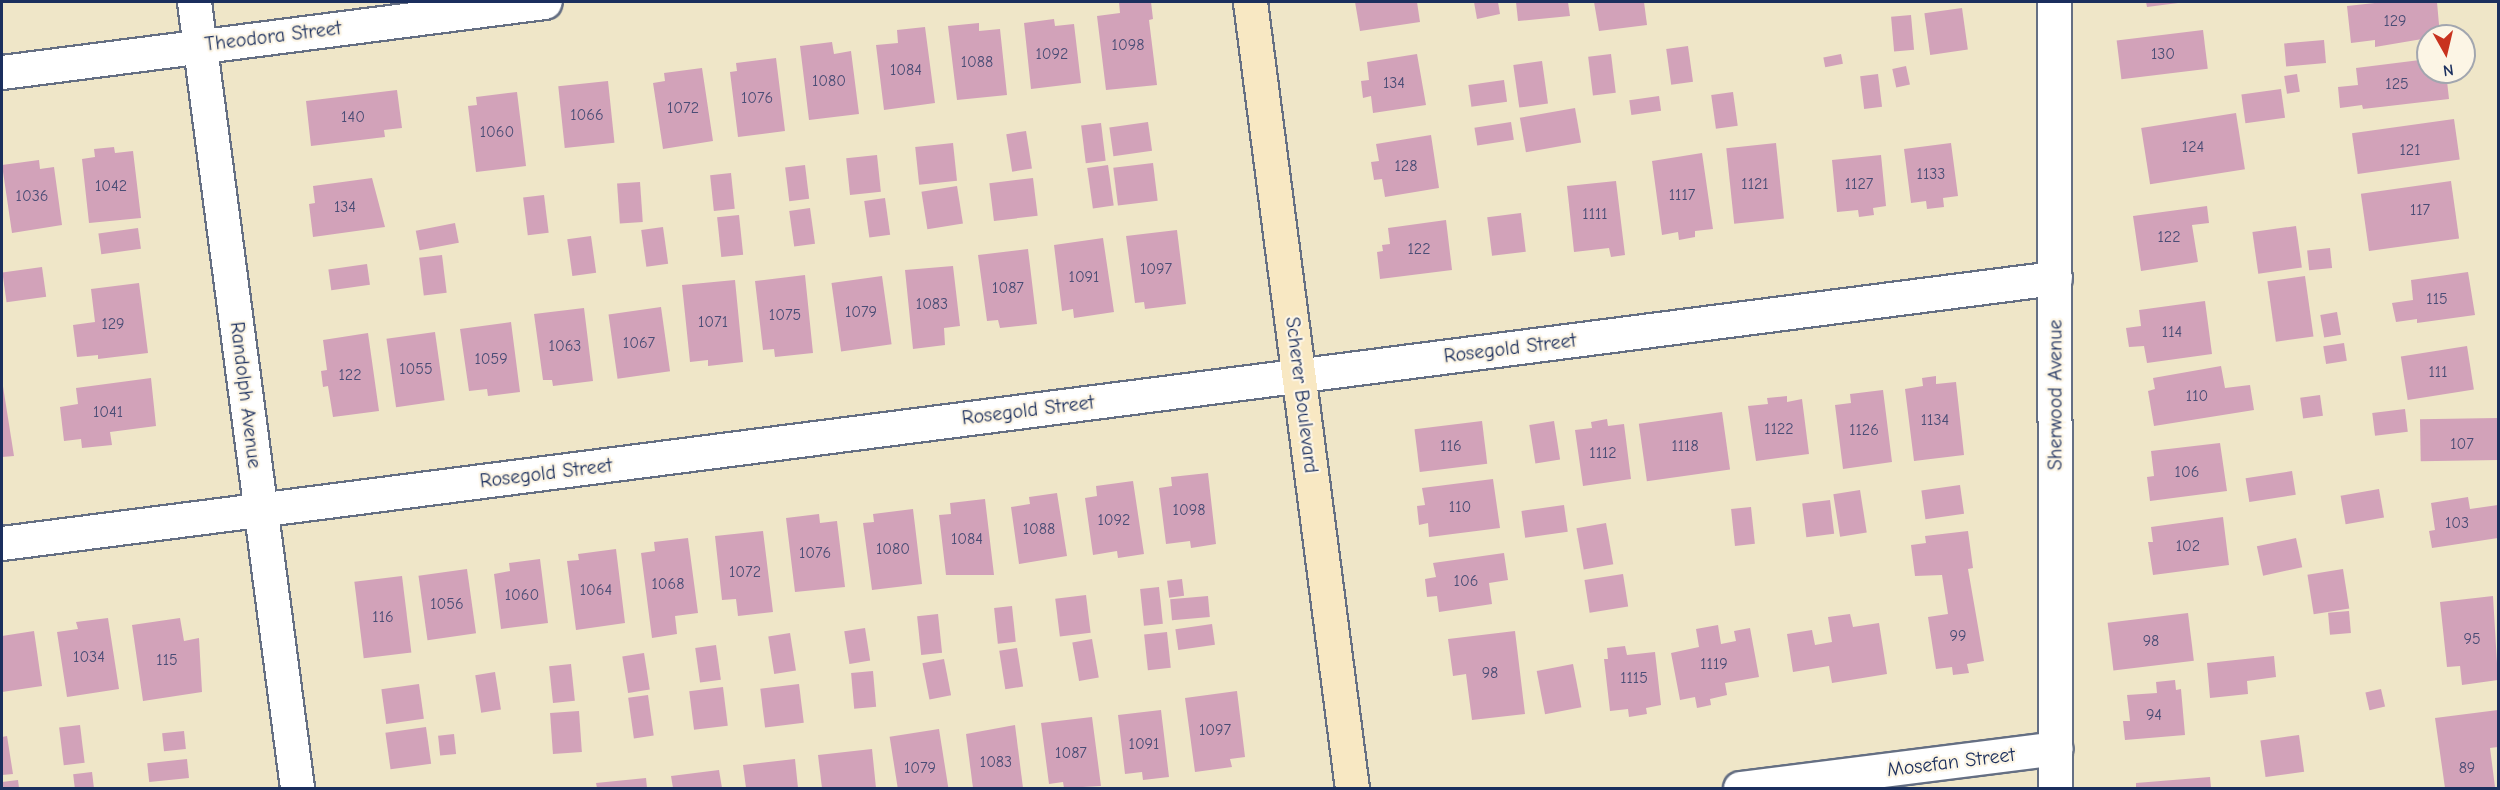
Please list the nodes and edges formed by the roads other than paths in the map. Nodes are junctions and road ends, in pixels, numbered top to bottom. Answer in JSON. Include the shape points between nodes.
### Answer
{"nodes":[{"id":1,"x":194,"y":2,"type":"edge"},
{"id":2,"x":544,"y":2,"type":"edge"},
{"id":3,"x":1250,"y":2,"type":"edge"},
{"id":4,"x":2054,"y":2,"type":"edge"},
{"id":5,"x":200,"y":46,"type":"junction"},
{"id":6,"x":2,"y":72,"type":"edge"},
{"id":7,"x":2055,"y":278,"type":"junction"},
{"id":8,"x":1299,"y":375,"type":"junction"},
{"id":9,"x":261,"y":510,"type":"junction"},
{"id":10,"x":2,"y":543,"type":"edge"},
{"id":11,"x":2055,"y":748,"type":"junction"},
{"id":12,"x":297,"y":789,"type":"edge"},
{"id":13,"x":1352,"y":789,"type":"edge"},
{"id":14,"x":1740,"y":789,"type":"edge"},
{"id":15,"x":2055,"y":789,"type":"edge"}],
"edges":[{"from":1,"to":5,"type":"street","name":"Randolph Avenue"},
{"from":2,"to":5,"type":"street","name":"Theodora Street"},
{"from":3,"to":8,"type":"street","name":"Scherer Boulevard"},
{"from":4,"to":7,"type":"street","name":"Sherwood Avenue"},
{"from":5,"to":6,"type":"street","name":"Theodora Street"},
{"from":5,"to":9,"type":"street","name":"Randolph Avenue"},
{"from":7,"to":8,"type":"street","name":"Rosegold Street"},
{"from":7,"to":11,"type":"street","name":"Sherwood Avenue"},
{"from":8,"to":9,"type":"street","name":"Rosegold Street"},
{"from":8,"to":13,"type":"street","name":"Scherer Boulevard"},
{"from":9,"to":10,"type":"street","name":"Rosegold Street"},
{"from":9,"to":12,"type":"street","name":"Randolph Avenue"},
{"from":11,"to":14,"type":"street","name":"Mosefan Street"},
{"from":11,"to":15,"type":"street","name":"Sherwood Avenue"}]}
